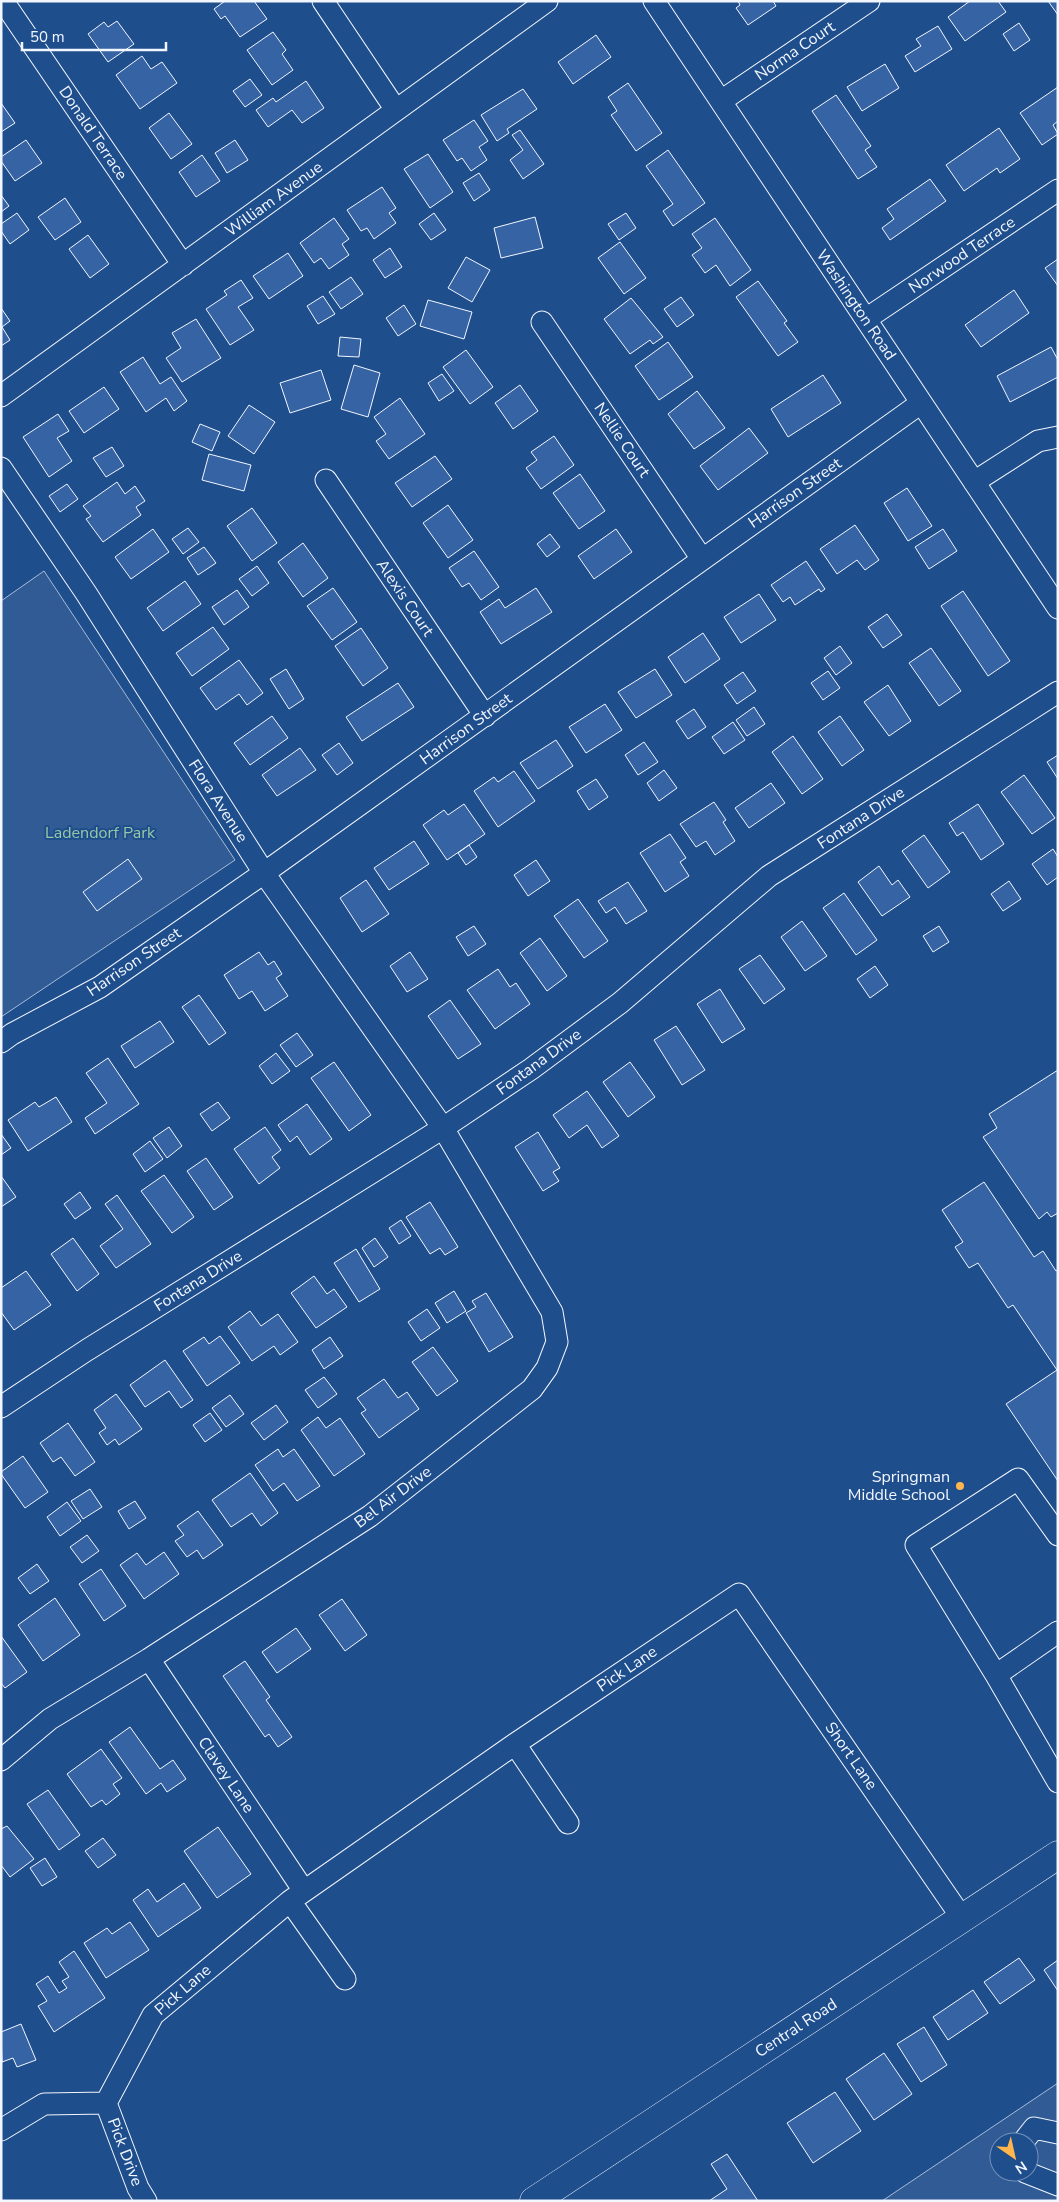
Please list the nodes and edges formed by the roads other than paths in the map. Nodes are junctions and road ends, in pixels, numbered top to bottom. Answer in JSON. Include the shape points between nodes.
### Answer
{"nodes":[{"id":1,"x":4,"y":1,"type":"edge"},
{"id":2,"x":323,"y":1,"type":"edge"},
{"id":3,"x":546,"y":1,"type":"edge"},
{"id":4,"x":654,"y":1,"type":"edge"},
{"id":5,"x":869,"y":1,"type":"edge"},
{"id":6,"x":721,"y":101,"type":"junction"},
{"id":7,"x":396,"y":110,"type":"junction"},
{"id":8,"x":1058,"y":190,"type":"edge"},
{"id":9,"x":183,"y":265,"type":"junction"},
{"id":10,"x":866,"y":319,"type":"junction"},
{"id":11,"x":542,"y":322,"type":"dead end"},
{"id":12,"x":1,"y":396,"type":"edge"},
{"id":13,"x":921,"y":403,"type":"junction"},
{"id":14,"x":1058,"y":438,"type":"edge"},
{"id":15,"x":1,"y":468,"type":"edge"},
{"id":16,"x":326,"y":480,"type":"dead end"},
{"id":17,"x":974,"y":482,"type":"junction"},
{"id":18,"x":702,"y":559,"type":"junction"},
{"id":19,"x":1058,"y":608,"type":"edge"},
{"id":20,"x":1058,"y":692,"type":"edge"},
{"id":21,"x":485,"y":716,"type":"junction"},
{"id":22,"x":264,"y":873,"type":"junction"},
{"id":23,"x":1,"y":1042,"type":"edge"},
{"id":24,"x":443,"y":1128,"type":"junction"},
{"id":25,"x":1,"y":1407,"type":"edge"},
{"id":26,"x":1058,"y":1535,"type":"edge"},
{"id":27,"x":739,"y":1594,"type":"joint"},
{"id":28,"x":1058,"y":1632,"type":"edge"},
{"id":29,"x":149,"y":1659,"type":"junction"},
{"id":30,"x":996,"y":1675,"type":"junction"},
{"id":31,"x":515,"y":1744,"type":"junction"},
{"id":32,"x":1,"y":1760,"type":"edge"},
{"id":33,"x":1058,"y":1782,"type":"edge"},
{"id":34,"x":568,"y":1823,"type":"dead end"},
{"id":35,"x":1058,"y":1855,"type":"edge"},
{"id":36,"x":297,"y":1896,"type":"junction"},
{"id":37,"x":962,"y":1918,"type":"junction"},
{"id":38,"x":345,"y":1979,"type":"dead end"},
{"id":39,"x":106,"y":2103,"type":"junction"},
{"id":40,"x":1,"y":2130,"type":"edge"},
{"id":41,"x":1031,"y":2132,"type":"edge"},
{"id":42,"x":1058,"y":2133,"type":"edge"},
{"id":43,"x":1039,"y":2178,"type":"edge"},
{"id":44,"x":1058,"y":2185,"type":"edge"},
{"id":45,"x":146,"y":2201,"type":"edge"},
{"id":46,"x":534,"y":2201,"type":"edge"}],
"edges":[{"from":1,"to":9,"type":"street","name":"Donald Terrace"},
{"from":2,"to":7,"type":"street"},
{"from":3,"to":7,"type":"street","name":"William Avenue"},
{"from":4,"to":6,"type":"street","name":"Washington Road"},
{"from":5,"to":6,"type":"street","name":"Norma Court"},
{"from":6,"to":10,"type":"street","name":"Washington Road"},
{"from":7,"to":9,"type":"street","name":"William Avenue"},
{"from":8,"to":10,"type":"street","name":"Norwood Terrace"},
{"from":9,"to":12,"type":"street","name":"William Avenue"},
{"from":10,"to":13,"type":"street","name":"Washington Road"},
{"from":11,"to":18,"type":"street","name":"Nellie Court"},
{"from":13,"to":17,"type":"street","name":"Washington Road"},
{"from":13,"to":18,"type":"street","name":"Harrison Street"},
{"from":14,"to":17,"type":"street","via":[[1038,441]]},
{"from":15,"to":22,"type":"street","name":"Flora Avenue","via":[[86,593]]},
{"from":16,"to":21,"type":"street","name":"Alexis Court"},
{"from":17,"to":19,"type":"street","name":"Washington Road"},
{"from":18,"to":21,"type":"street","name":"Harrison Street"},
{"from":20,"to":24,"type":"street","name":"Fontana Drive","via":[[769,876],[620,1003],[531,1069]]},
{"from":21,"to":22,"type":"street","name":"Harrison Street"},
{"from":22,"to":23,"type":"street","name":"Harrison Street","via":[[100,987]]},
{"from":22,"to":24,"type":"street","name":"Flora Avenue"},
{"from":24,"to":25,"type":"street","name":"Fontana Drive","via":[[86,1350]]},
{"from":24,"to":29,"type":"street","name":"Bel Air Drive","via":[[552,1312],[556,1342],[547,1368],[532,1389],[370,1516]]},
{"from":26,"to":30,"type":"street","via":[[1018,1479],[916,1545]]},
{"from":27,"to":31,"type":"street","name":"Pick Lane"},
{"from":27,"to":37,"type":"street","name":"Short Lane"},
{"from":28,"to":30,"type":"street"},
{"from":29,"to":32,"type":"street","name":"Bel Air Drive","via":[[50,1718]]},
{"from":29,"to":36,"type":"street","name":"Clavey Lane"},
{"from":30,"to":33,"type":"street"},
{"from":31,"to":34,"type":"street"},
{"from":31,"to":36,"type":"street","name":"Pick Lane"},
{"from":35,"to":37,"type":"main road","name":"Central Road"},
{"from":36,"to":38,"type":"street"},
{"from":36,"to":39,"type":"street","name":"Pick Lane","via":[[153,2015]]},
{"from":37,"to":46,"type":"main road","name":"Central Road"},
{"from":39,"to":40,"type":"street","via":[[44,2104]]},
{"from":39,"to":45,"type":"street","name":"Pick Drive"},
{"from":41,"to":42,"type":"street","via":[[1034,2128]]},
{"from":43,"to":44,"type":"street"}]}
